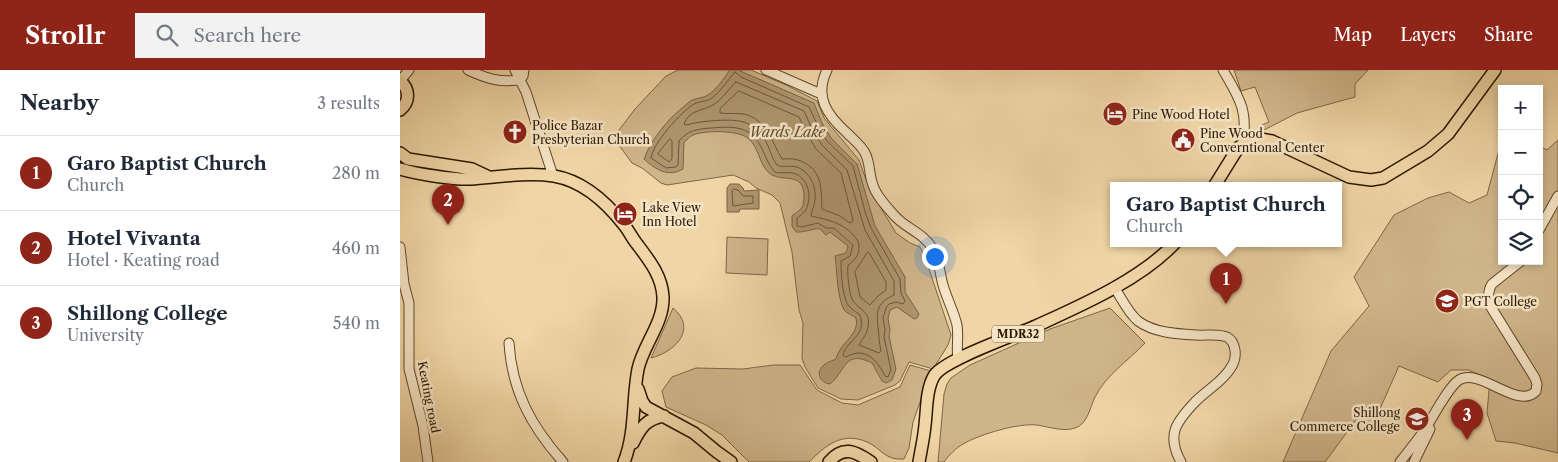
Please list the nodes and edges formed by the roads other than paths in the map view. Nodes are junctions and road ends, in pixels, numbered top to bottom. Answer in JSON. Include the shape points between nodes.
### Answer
{"nodes":[{"id":1,"x":409,"y":70,"type":"edge"},
{"id":2,"x":468,"y":70,"type":"edge"},
{"id":3,"x":515,"y":70,"type":"edge"},
{"id":4,"x":524,"y":70,"type":"edge"},
{"id":5,"x":766,"y":70,"type":"edge"},
{"id":6,"x":827,"y":70,"type":"edge"},
{"id":7,"x":1224,"y":70,"type":"edge"},
{"id":8,"x":1495,"y":70,"type":"edge"},
{"id":9,"x":519,"y":80,"type":"junction"},
{"id":10,"x":400,"y":81,"type":"edge"},
{"id":11,"x":821,"y":94,"type":"junction"},
{"id":12,"x":400,"y":110,"type":"edge"},
{"id":13,"x":1243,"y":143,"type":"junction"},
{"id":14,"x":400,"y":153,"type":"edge"},
{"id":15,"x":400,"y":169,"type":"edge"},
{"id":16,"x":553,"y":176,"type":"junction"},
{"id":17,"x":489,"y":177,"type":"junction"},
{"id":18,"x":1217,"y":182,"type":"edge"},
{"id":19,"x":1558,"y":196,"type":"edge"},
{"id":20,"x":1543,"y":223,"type":"edge"},
{"id":21,"x":400,"y":247,"type":"edge"},
{"id":22,"x":1171,"y":247,"type":"edge"},
{"id":23,"x":1516,"y":265,"type":"edge"},
{"id":24,"x":1114,"y":287,"type":"junction"},
{"id":25,"x":509,"y":343,"type":"dead end"},
{"id":26,"x":958,"y":360,"type":"junction"},
{"id":27,"x":636,"y":384,"type":"junction"},
{"id":28,"x":1438,"y":408,"type":"junction"},
{"id":29,"x":664,"y":416,"type":"junction"},
{"id":30,"x":626,"y":458,"type":"edge"},
{"id":31,"x":428,"y":462,"type":"edge"},
{"id":32,"x":563,"y":462,"type":"edge"},
{"id":33,"x":731,"y":462,"type":"edge"},
{"id":34,"x":829,"y":462,"type":"edge"},
{"id":35,"x":871,"y":462,"type":"edge"},
{"id":36,"x":919,"y":462,"type":"edge"},
{"id":37,"x":1181,"y":462,"type":"edge"},
{"id":38,"x":1400,"y":462,"type":"edge"},
{"id":39,"x":1414,"y":462,"type":"edge"}],
"edges":[{"from":1,"to":10,"type":"street"},
{"from":2,"to":9,"type":"street","via":[[494,80]]},
{"from":3,"to":9,"type":"street"},
{"from":4,"to":9,"type":"street"},
{"from":5,"to":11,"type":"street"},
{"from":6,"to":11,"type":"street"},
{"from":7,"to":13,"type":"street","via":[[1244,110]]},
{"from":8,"to":13,"type":"main road","via":[[1448,134],[1428,151],[1383,178],[1349,177],[1263,139]]},
{"from":9,"to":16,"type":"street","via":[[526,92]]},
{"from":10,"to":12,"type":"main road","via":[[408,97]]},
{"from":11,"to":26,"type":"street","via":[[833,118],[866,154],[872,182],[880,198],[898,219],[920,234],[933,249],[957,326]]},
{"from":13,"to":18,"type":"main road"},
{"from":14,"to":17,"type":"main road","via":[[408,159],[472,169]]},
{"from":15,"to":17,"type":"main road","via":[[469,179]]},
{"from":16,"to":17,"type":"main road"},
{"from":16,"to":27,"type":"main road","via":[[584,188],[606,206],[648,256],[658,275],[662,307],[642,357]]},
{"from":19,"to":20,"type":"street"},
{"from":21,"to":31,"type":"street","name":"Keating road","via":[[409,303],[409,369]]},
{"from":22,"to":24,"type":"main road","number":"MDR32","via":[[1162,257]]},
{"from":23,"to":28,"type":"street","via":[[1492,284],[1488,298],[1535,378],[1536,391],[1529,396],[1520,396],[1464,378],[1455,383]]},
{"from":24,"to":26,"type":"main road","number":"MDR32"},
{"from":24,"to":37,"type":"street","via":[[1137,320],[1146,326],[1174,333],[1227,337],[1235,349],[1233,364],[1181,418],[1174,433],[1175,451]]},
{"from":25,"to":32,"type":"street","via":[[512,374],[523,405],[537,430]]},
{"from":26,"to":36,"type":"main road","number":"MDR32","via":[[938,371],[931,385]]},
{"from":27,"to":29,"type":"main road","via":[[646,407]]},
{"from":27,"to":30,"type":"main road"},
{"from":28,"to":38,"type":"street"},
{"from":28,"to":39,"type":"street"},
{"from":29,"to":30,"type":"main road","via":[[653,418],[641,428]]},
{"from":29,"to":33,"type":"main road","via":[[694,433]]},
{"from":34,"to":35,"type":"main road","via":[[838,453],[846,451]]}]}
